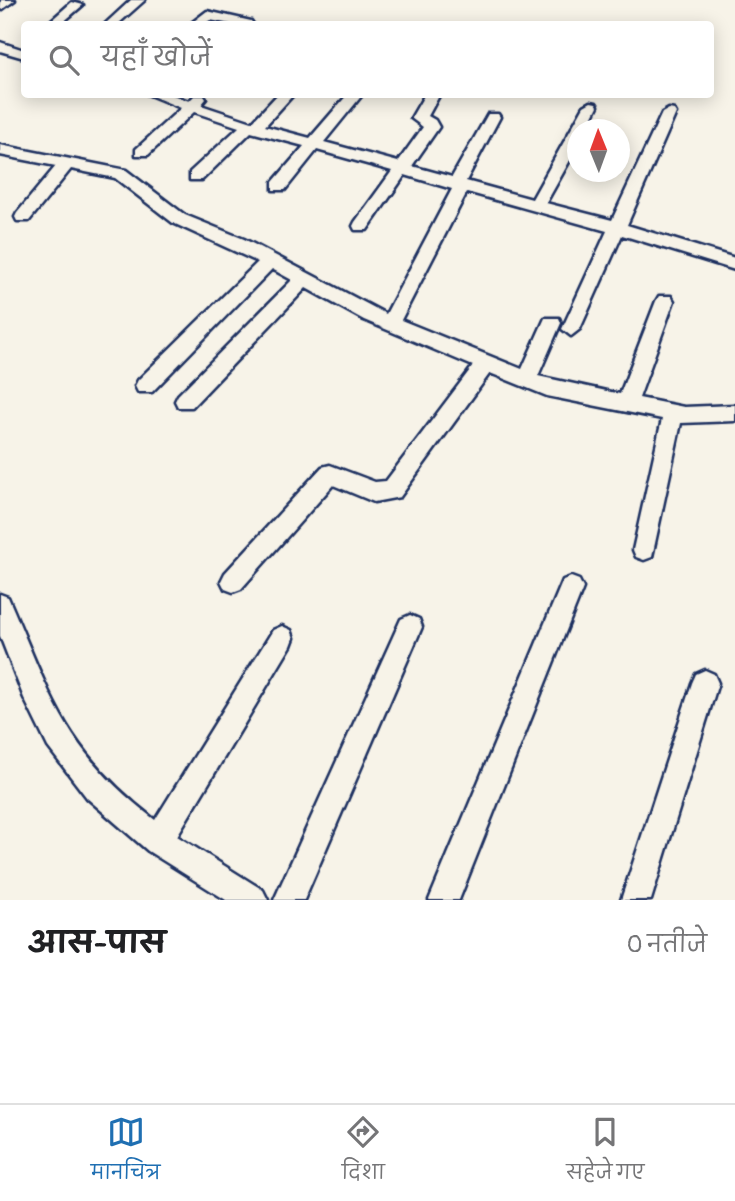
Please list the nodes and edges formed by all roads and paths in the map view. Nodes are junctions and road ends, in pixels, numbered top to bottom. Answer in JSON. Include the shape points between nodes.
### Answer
{"nodes":[{"id":1,"x":9,"y":0,"type":"edge"},
{"id":2,"x":139,"y":0,"type":"edge"},
{"id":3,"x":77,"y":5,"type":"dead end"},
{"id":4,"x":0,"y":7,"type":"edge"},
{"id":5,"x":57,"y":21,"type":"edge"},
{"id":6,"x":114,"y":21,"type":"edge"},
{"id":7,"x":200,"y":21,"type":"edge"},
{"id":8,"x":233,"y":21,"type":"edge"},
{"id":9,"x":0,"y":46,"type":"edge"},
{"id":10,"x":21,"y":51,"type":"edge"},
{"id":11,"x":283,"y":98,"type":"edge"},
{"id":12,"x":353,"y":98,"type":"edge"},
{"id":13,"x":431,"y":98,"type":"edge"},
{"id":14,"x":197,"y":100,"type":"edge"},
{"id":15,"x":591,"y":106,"type":"dead end"},
{"id":16,"x":669,"y":113,"type":"dead end"},
{"id":17,"x":493,"y":117,"type":"dead end"},
{"id":18,"x":584,"y":119,"type":"edge"},
{"id":19,"x":252,"y":127,"type":"junction"},
{"id":20,"x":313,"y":145,"type":"junction"},
{"id":21,"x":0,"y":149,"type":"edge"},
{"id":22,"x":567,"y":150,"type":"edge"},
{"id":23,"x":142,"y":152,"type":"dead end"},
{"id":24,"x":67,"y":163,"type":"junction"},
{"id":25,"x":400,"y":170,"type":"junction"},
{"id":26,"x":196,"y":176,"type":"dead end"},
{"id":27,"x":459,"y":185,"type":"junction"},
{"id":28,"x":279,"y":186,"type":"dead end"},
{"id":29,"x":536,"y":206,"type":"junction"},
{"id":30,"x":23,"y":217,"type":"dead end"},
{"id":31,"x":361,"y":226,"type":"dead end"},
{"id":32,"x":618,"y":228,"type":"junction"},
{"id":33,"x":734,"y":258,"type":"edge"},
{"id":34,"x":271,"y":260,"type":"junction"},
{"id":35,"x":304,"y":279,"type":"junction"},
{"id":36,"x":665,"y":301,"type":"dead end"},
{"id":37,"x":391,"y":322,"type":"junction"},
{"id":38,"x":552,"y":323,"type":"dead end"},
{"id":39,"x":571,"y":329,"type":"dead end"},
{"id":40,"x":487,"y":362,"type":"junction"},
{"id":41,"x":527,"y":379,"type":"junction"},
{"id":42,"x":145,"y":386,"type":"dead end"},
{"id":43,"x":185,"y":401,"type":"dead end"},
{"id":44,"x":627,"y":403,"type":"junction"},
{"id":45,"x":673,"y":413,"type":"junction"},
{"id":46,"x":735,"y":413,"type":"edge"},
{"id":47,"x":644,"y":550,"type":"dead end"},
{"id":48,"x":233,"y":581,"type":"dead end"},
{"id":49,"x":571,"y":588,"type":"dead end"},
{"id":50,"x":0,"y":605,"type":"edge"},
{"id":51,"x":410,"y":627,"type":"dead end"},
{"id":52,"x":282,"y":638,"type":"dead end"},
{"id":53,"x":705,"y":683,"type":"dead end"},
{"id":54,"x":158,"y":841,"type":"junction"},
{"id":55,"x":253,"y":900,"type":"edge"},
{"id":56,"x":289,"y":900,"type":"edge"},
{"id":57,"x":444,"y":900,"type":"edge"},
{"id":58,"x":636,"y":900,"type":"edge"}],
"edges":[{"from":1,"to":4,"type":"street"},
{"from":2,"to":6,"type":"street"},
{"from":3,"to":5,"type":"street"},
{"from":7,"to":8,"type":"street","via":[[207,15]]},
{"from":9,"to":10,"type":"street"},
{"from":11,"to":19,"type":"street"},
{"from":12,"to":20,"type":"street"},
{"from":13,"to":25,"type":"street","via":[[419,118],[430,127]]},
{"from":14,"to":19,"type":"street"},
{"from":14,"to":23,"type":"street"},
{"from":15,"to":18,"type":"street"},
{"from":16,"to":32,"type":"street"},
{"from":17,"to":27,"type":"street"},
{"from":19,"to":20,"type":"street"},
{"from":19,"to":26,"type":"street"},
{"from":20,"to":25,"type":"street"},
{"from":20,"to":28,"type":"street"},
{"from":21,"to":24,"type":"street"},
{"from":22,"to":29,"type":"street"},
{"from":24,"to":30,"type":"street"},
{"from":24,"to":34,"type":"street","via":[[120,174],[179,219]]},
{"from":25,"to":27,"type":"street"},
{"from":25,"to":31,"type":"street"},
{"from":27,"to":29,"type":"street"},
{"from":27,"to":37,"type":"street"},
{"from":29,"to":32,"type":"street"},
{"from":32,"to":33,"type":"street"},
{"from":32,"to":39,"type":"street"},
{"from":34,"to":35,"type":"street"},
{"from":34,"to":42,"type":"street"},
{"from":35,"to":37,"type":"street"},
{"from":35,"to":43,"type":"street"},
{"from":36,"to":44,"type":"street"},
{"from":37,"to":40,"type":"street"},
{"from":38,"to":41,"type":"street"},
{"from":40,"to":41,"type":"street"},
{"from":40,"to":48,"type":"street","via":[[392,490],[374,492],[330,474]]},
{"from":41,"to":44,"type":"street","via":[[547,388]]},
{"from":44,"to":45,"type":"street"},
{"from":45,"to":46,"type":"street"},
{"from":45,"to":47,"type":"street"},
{"from":49,"to":57,"type":"street"},
{"from":50,"to":54,"type":"street","via":[[62,747],[115,808]]},
{"from":51,"to":56,"type":"street"},
{"from":52,"to":54,"type":"street"},
{"from":53,"to":58,"type":"street"},
{"from":54,"to":55,"type":"street"}]}
